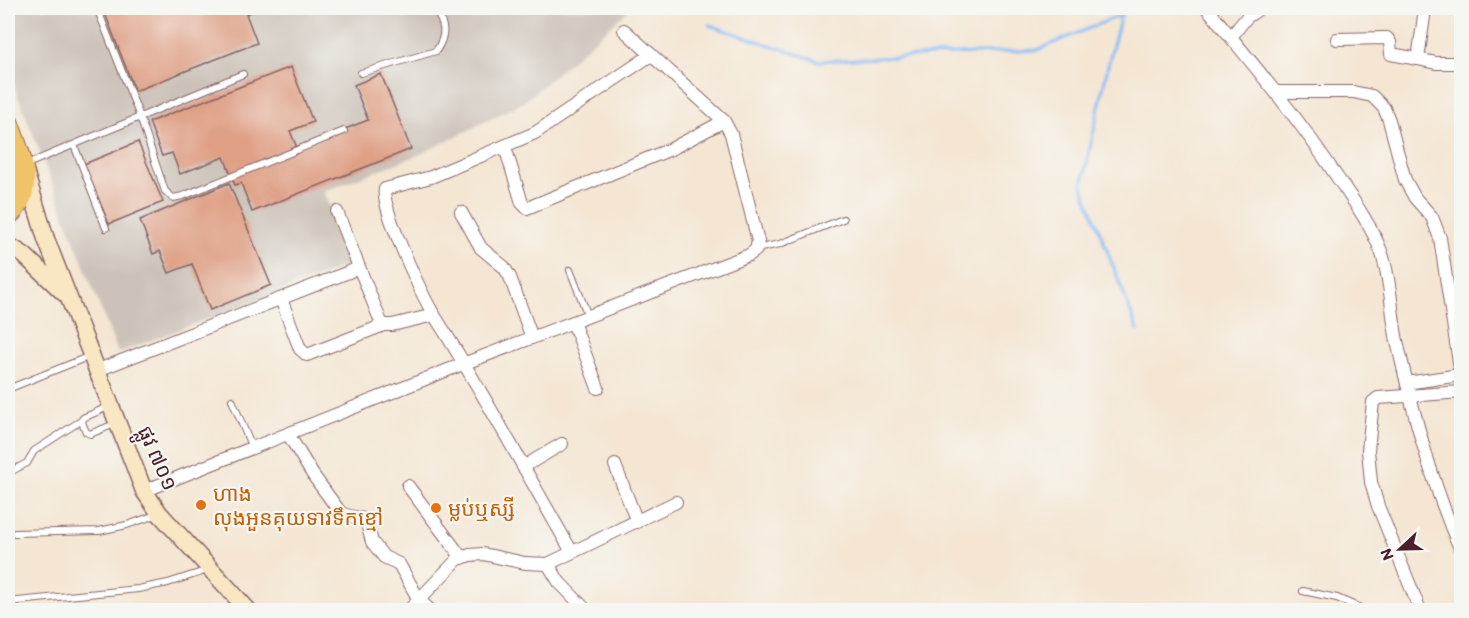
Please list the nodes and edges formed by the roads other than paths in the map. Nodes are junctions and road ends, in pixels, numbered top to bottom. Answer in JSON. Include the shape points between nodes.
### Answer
{"nodes":[{"id":1,"x":97,"y":8,"type":"edge"},
{"id":2,"x":435,"y":8,"type":"edge"},
{"id":3,"x":1208,"y":8,"type":"edge"},
{"id":4,"x":1260,"y":8,"type":"edge"},
{"id":5,"x":1425,"y":9,"type":"edge"},
{"id":6,"x":624,"y":30,"type":"dead end"},
{"id":7,"x":1231,"y":37,"type":"junction"},
{"id":8,"x":1337,"y":39,"type":"dead end"},
{"id":9,"x":651,"y":55,"type":"junction"},
{"id":10,"x":1418,"y":59,"type":"junction"},
{"id":11,"x":1461,"y":63,"type":"edge"},
{"id":12,"x":361,"y":73,"type":"dead end"},
{"id":13,"x":243,"y":74,"type":"dead end"},
{"id":14,"x":1277,"y":92,"type":"junction"},
{"id":15,"x":140,"y":117,"type":"junction"},
{"id":16,"x":724,"y":121,"type":"junction"},
{"id":17,"x":8,"y":123,"type":"edge"},
{"id":18,"x":344,"y":131,"type":"dead end"},
{"id":19,"x":12,"y":140,"type":"edge"},
{"id":20,"x":74,"y":145,"type":"junction"},
{"id":21,"x":505,"y":147,"type":"junction"},
{"id":22,"x":23,"y":166,"type":"junction"},
{"id":23,"x":337,"y":212,"type":"dead end"},
{"id":24,"x":461,"y":212,"type":"dead end"},
{"id":25,"x":8,"y":215,"type":"edge"},
{"id":26,"x":843,"y":219,"type":"dead end"},
{"id":27,"x":106,"y":228,"type":"dead end"},
{"id":28,"x":8,"y":245,"type":"edge"},
{"id":29,"x":756,"y":250,"type":"junction"},
{"id":30,"x":359,"y":268,"type":"junction"},
{"id":31,"x":570,"y":270,"type":"dead end"},
{"id":32,"x":69,"y":298,"type":"junction"},
{"id":33,"x":280,"y":298,"type":"junction"},
{"id":34,"x":434,"y":315,"type":"junction"},
{"id":35,"x":588,"y":316,"type":"junction"},
{"id":36,"x":573,"y":322,"type":"junction"},
{"id":37,"x":384,"y":325,"type":"junction"},
{"id":38,"x":532,"y":338,"type":"junction"},
{"id":39,"x":95,"y":363,"type":"junction"},
{"id":40,"x":463,"y":364,"type":"junction"},
{"id":41,"x":1407,"y":383,"type":"junction"},
{"id":42,"x":598,"y":388,"type":"dead end"},
{"id":43,"x":8,"y":389,"type":"edge"},
{"id":44,"x":1461,"y":392,"type":"edge"},
{"id":45,"x":1410,"y":397,"type":"junction"},
{"id":46,"x":232,"y":400,"type":"dead end"},
{"id":47,"x":111,"y":405,"type":"junction"},
{"id":48,"x":82,"y":420,"type":"junction"},
{"id":49,"x":118,"y":423,"type":"junction"},
{"id":50,"x":288,"y":434,"type":"junction"},
{"id":51,"x":562,"y":444,"type":"dead end"},
{"id":52,"x":252,"y":448,"type":"junction"},
{"id":53,"x":615,"y":465,"type":"dead end"},
{"id":54,"x":523,"y":467,"type":"junction"},
{"id":55,"x":8,"y":473,"type":"edge"},
{"id":56,"x":408,"y":486,"type":"dead end"},
{"id":57,"x":144,"y":490,"type":"junction"},
{"id":58,"x":676,"y":502,"type":"dead end"},
{"id":59,"x":160,"y":514,"type":"junction"},
{"id":60,"x":637,"y":522,"type":"junction"},
{"id":61,"x":15,"y":533,"type":"dead end"},
{"id":62,"x":572,"y":552,"type":"junction"},
{"id":63,"x":1461,"y":553,"type":"edge"},
{"id":64,"x":462,"y":558,"type":"junction"},
{"id":65,"x":548,"y":564,"type":"junction"},
{"id":66,"x":209,"y":570,"type":"junction"},
{"id":67,"x":1303,"y":591,"type":"dead end"},
{"id":68,"x":420,"y":600,"type":"junction"},
{"id":69,"x":8,"y":602,"type":"edge"},
{"id":70,"x":248,"y":610,"type":"edge"},
{"id":71,"x":409,"y":610,"type":"edge"},
{"id":72,"x":430,"y":610,"type":"edge"},
{"id":73,"x":586,"y":610,"type":"edge"},
{"id":74,"x":1365,"y":610,"type":"edge"},
{"id":75,"x":1420,"y":610,"type":"edge"}],
"edges":[{"from":1,"to":15,"type":"lane"},
{"from":2,"to":12,"type":"lane","via":[[444,25],[443,41],[436,51]]},
{"from":3,"to":7,"type":"street"},
{"from":4,"to":7,"type":"street"},
{"from":5,"to":10,"type":"street"},
{"from":6,"to":9,"type":"street"},
{"from":7,"to":14,"type":"street"},
{"from":8,"to":10,"type":"street","via":[[1387,38],[1391,54]]},
{"from":9,"to":16,"type":"street"},
{"from":9,"to":21,"type":"street","via":[[536,133]]},
{"from":10,"to":11,"type":"street"},
{"from":13,"to":15,"type":"lane"},
{"from":14,"to":41,"type":"street","via":[[1358,208],[1380,250]]},
{"from":14,"to":41,"type":"street","via":[[1353,92],[1372,96],[1384,108],[1405,180],[1432,217],[1440,238],[1460,369],[1453,376]]},
{"from":15,"to":18,"type":"lane","via":[[165,191],[173,198]]},
{"from":15,"to":20,"type":"lane"},
{"from":16,"to":21,"type":"street","via":[[671,149],[527,208],[522,203]]},
{"from":16,"to":29,"type":"street","via":[[731,134],[758,241]]},
{"from":17,"to":19,"type":"highway"},
{"from":19,"to":22,"type":"highway"},
{"from":20,"to":22,"type":"lane"},
{"from":20,"to":27,"type":"lane"},
{"from":21,"to":34,"type":"street","via":[[431,177],[385,189],[382,195],[391,225]]},
{"from":22,"to":25,"type":"highway","via":[[25,184]]},
{"from":22,"to":32,"type":"main road","name":"ផ្លូវ ៧០១"},
{"from":23,"to":30,"type":"street"},
{"from":24,"to":38,"type":"street","via":[[481,248],[510,277]]},
{"from":26,"to":29,"type":"lane"},
{"from":28,"to":32,"type":"main road"},
{"from":29,"to":35,"type":"street"},
{"from":30,"to":33,"type":"street"},
{"from":30,"to":37,"type":"street"},
{"from":31,"to":35,"type":"lane"},
{"from":32,"to":39,"type":"main road","name":"ផ្លូវ ៧០១"},
{"from":33,"to":37,"type":"street","via":[[300,349],[307,355]]},
{"from":33,"to":39,"type":"street"},
{"from":34,"to":37,"type":"street"},
{"from":34,"to":40,"type":"street"},
{"from":35,"to":36,"type":"street"},
{"from":36,"to":38,"type":"street"},
{"from":36,"to":42,"type":"street"},
{"from":38,"to":40,"type":"street"},
{"from":39,"to":43,"type":"lane"},
{"from":39,"to":47,"type":"main road","name":"ផ្លូវ ៧០១"},
{"from":40,"to":50,"type":"street"},
{"from":40,"to":54,"type":"street"},
{"from":41,"to":45,"type":"street"},
{"from":44,"to":45,"type":"street"},
{"from":45,"to":63,"type":"street"},
{"from":45,"to":75,"type":"street","via":[[1378,398],[1372,402],[1368,450],[1378,506]]},
{"from":46,"to":52,"type":"lane"},
{"from":47,"to":48,"type":"lane"},
{"from":47,"to":49,"type":"main road","name":"ផ្លូវ ៧០១"},
{"from":48,"to":49,"type":"lane","via":[[88,434]]},
{"from":48,"to":55,"type":"lane"},
{"from":49,"to":57,"type":"main road","name":"ផ្លូវ ៧០១"},
{"from":50,"to":52,"type":"street"},
{"from":50,"to":68,"type":"street","via":[[340,512],[366,520],[372,542],[384,557],[399,564]]},
{"from":51,"to":54,"type":"street"},
{"from":52,"to":57,"type":"street"},
{"from":53,"to":60,"type":"street"},
{"from":54,"to":62,"type":"street"},
{"from":56,"to":64,"type":"street"},
{"from":57,"to":59,"type":"main road","name":"ផ្លូវ ៧០១"},
{"from":58,"to":60,"type":"street"},
{"from":59,"to":61,"type":"lane","via":[[99,531]]},
{"from":59,"to":66,"type":"main road","name":"ផ្លូវ ៧០១"},
{"from":60,"to":62,"type":"street"},
{"from":62,"to":65,"type":"street"},
{"from":64,"to":65,"type":"street","via":[[483,554]]},
{"from":64,"to":68,"type":"street"},
{"from":65,"to":73,"type":"street"},
{"from":66,"to":69,"type":"lane","via":[[138,589]]},
{"from":66,"to":70,"type":"main road","name":"ផ្លូវ ៧០១"},
{"from":67,"to":74,"type":"lane","via":[[1337,598]]},
{"from":68,"to":71,"type":"street"},
{"from":68,"to":72,"type":"street"}]}
